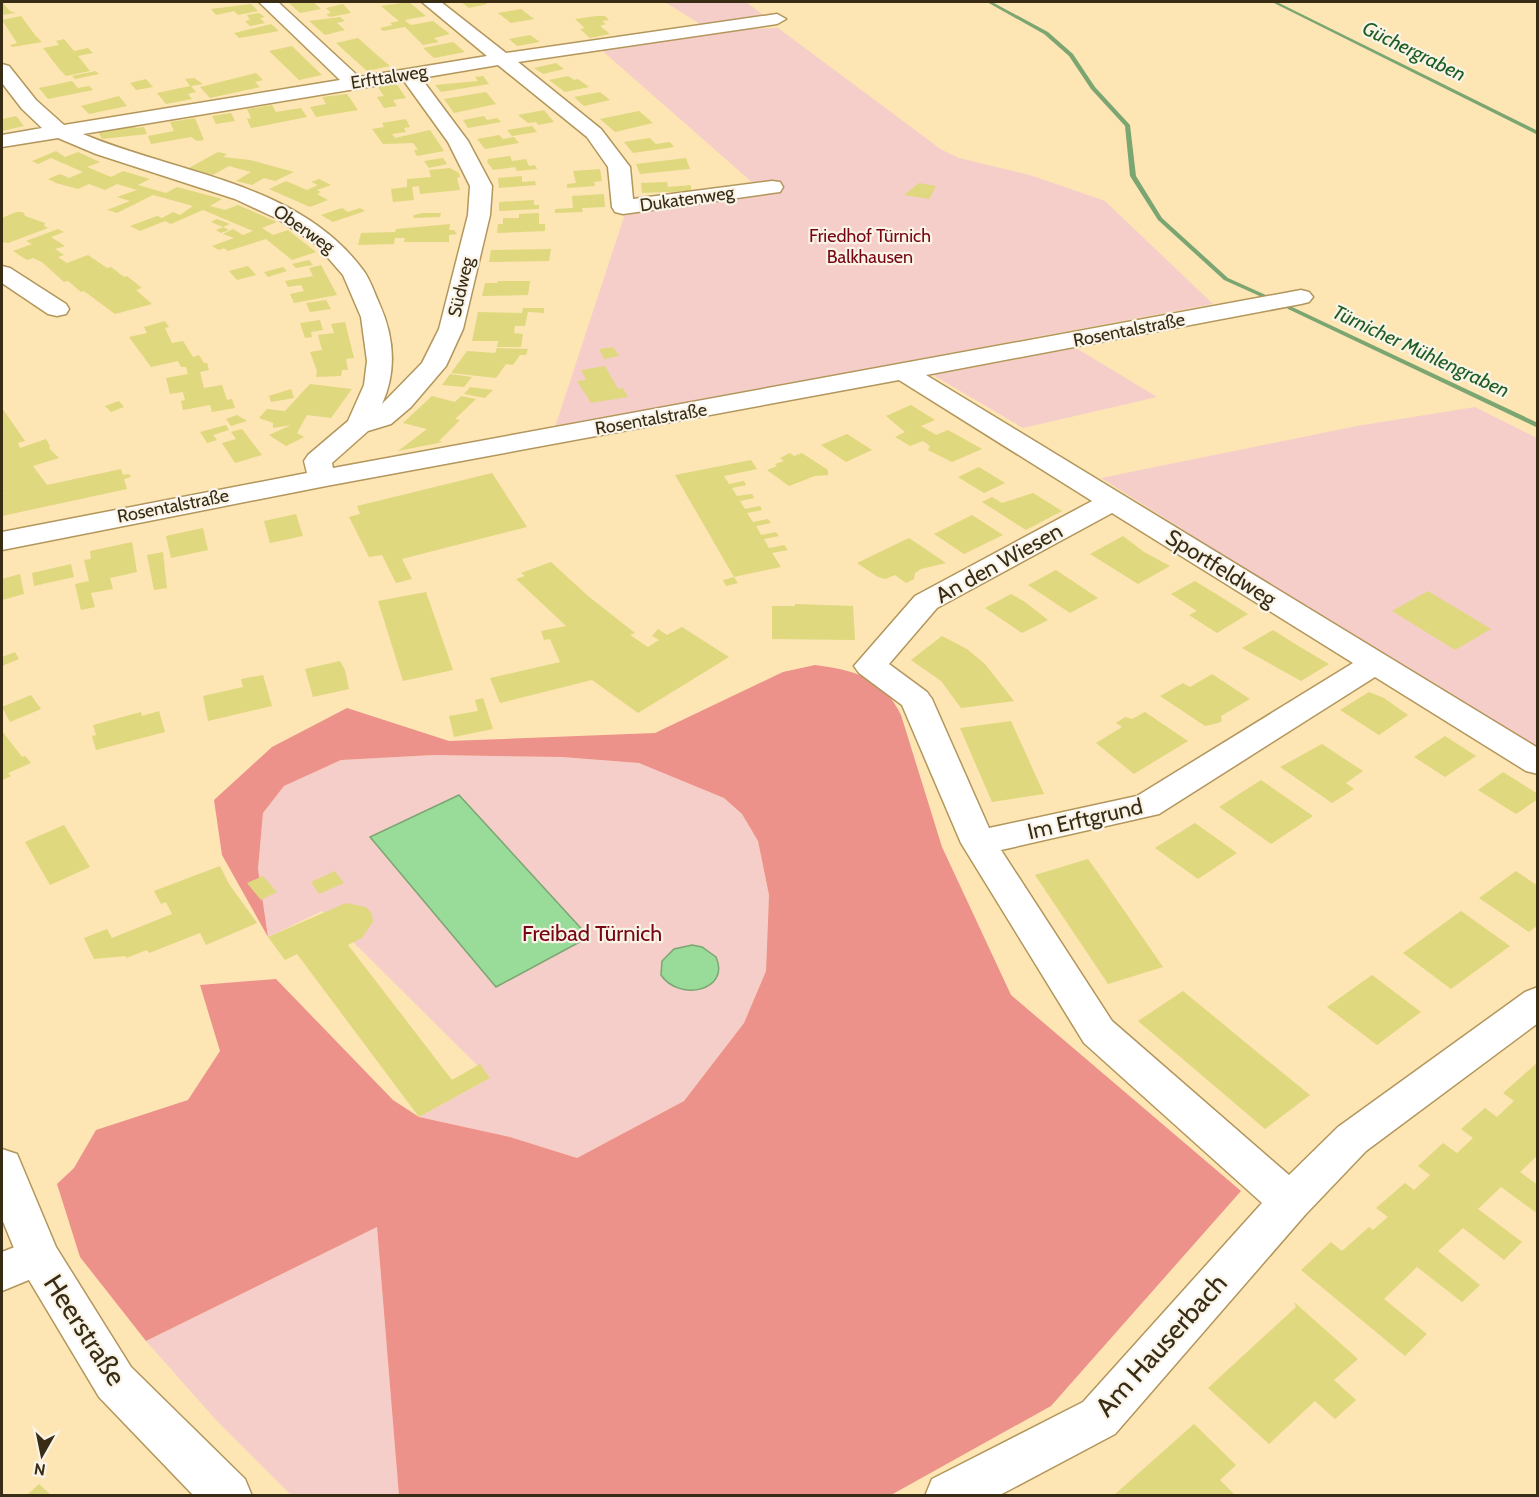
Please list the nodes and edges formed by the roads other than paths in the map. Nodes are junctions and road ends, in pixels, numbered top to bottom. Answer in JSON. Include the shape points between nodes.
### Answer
{"nodes":[{"id":1,"x":268,"y":2,"type":"edge"},
{"id":2,"x":431,"y":2,"type":"edge"},
{"id":3,"x":777,"y":18,"type":"dead end"},
{"id":4,"x":502,"y":59,"type":"junction"},
{"id":5,"x":2,"y":70,"type":"edge"},
{"id":6,"x":409,"y":75,"type":"junction"},
{"id":7,"x":355,"y":82,"type":"junction"},
{"id":8,"x":60,"y":131,"type":"junction"},
{"id":9,"x":2,"y":141,"type":"edge"},
{"id":10,"x":772,"y":187,"type":"dead end"},
{"id":11,"x":2,"y":273,"type":"edge"},
{"id":12,"x":1301,"y":297,"type":"dead end"},
{"id":13,"x":57,"y":309,"type":"dead end"},
{"id":14,"x":905,"y":373,"type":"junction"},
{"id":15,"x":359,"y":425,"type":"junction"},
{"id":16,"x":320,"y":469,"type":"junction"},
{"id":17,"x":1113,"y":501,"type":"junction"},
{"id":18,"x":2,"y":541,"type":"edge"},
{"id":19,"x":1376,"y":663,"type":"junction"},
{"id":20,"x":1538,"y":763,"type":"edge"},
{"id":21,"x":978,"y":843,"type":"junction"},
{"id":22,"x":1538,"y":1002,"type":"edge"},
{"id":23,"x":2,"y":1166,"type":"edge"},
{"id":24,"x":1290,"y":1202,"type":"junction"},
{"id":25,"x":20,"y":1265,"type":"edge"},
{"id":26,"x":228,"y":1496,"type":"edge"},
{"id":27,"x":949,"y":1496,"type":"edge"}],
"edges":[{"from":1,"to":7,"type":"street"},
{"from":2,"to":4,"type":"street"},
{"from":3,"to":4,"type":"street","name":"Erfttalweg"},
{"from":4,"to":6,"type":"street","name":"Erfttalweg"},
{"from":4,"to":10,"type":"street","name":"Dukatenweg","via":[[594,133],[619,167],[623,207]]},
{"from":5,"to":8,"type":"street","name":"Oberweg","via":[[34,109]]},
{"from":6,"to":7,"type":"street","name":"Erfttalweg"},
{"from":6,"to":15,"type":"street","name":"Südweg","via":[[458,141],[481,186],[479,214],[451,329],[434,366],[382,418]]},
{"from":7,"to":8,"type":"street","name":"Erfttalweg"},
{"from":8,"to":9,"type":"street","name":"Erfttalweg"},
{"from":8,"to":15,"type":"street","name":"Oberweg","via":[[132,162],[273,206],[313,231],[345,258],[366,292],[380,344],[382,370],[372,402]]},
{"from":11,"to":13,"type":"street"},
{"from":12,"to":14,"type":"street","name":"Rosentalstraße"},
{"from":14,"to":16,"type":"street","name":"Rosentalstraße"},
{"from":14,"to":17,"type":"street","name":"Sportfeldweg"},
{"from":15,"to":16,"type":"street","name":"Südweg"},
{"from":16,"to":18,"type":"street","name":"Rosentalstraße"},
{"from":17,"to":19,"type":"street","name":"Sportfeldweg"},
{"from":17,"to":21,"type":"street","name":"An den Wiesen","via":[[926,602],[870,666],[916,699]]},
{"from":19,"to":20,"type":"street","name":"Sportfeldweg"},
{"from":19,"to":21,"type":"street","name":"Im Erftgrund","via":[[1147,806]]},
{"from":21,"to":24,"type":"street","via":[[1098,1032]]},
{"from":22,"to":24,"type":"street","name":"Am Hauserbach","via":[[1352,1139]]},
{"from":23,"to":25,"type":"street","name":"Heerstraße"},
{"from":24,"to":27,"type":"street","name":"Am Hauserbach","via":[[1099,1418]]},
{"from":25,"to":26,"type":"street","name":"Heerstraße","via":[[115,1382]]}]}
